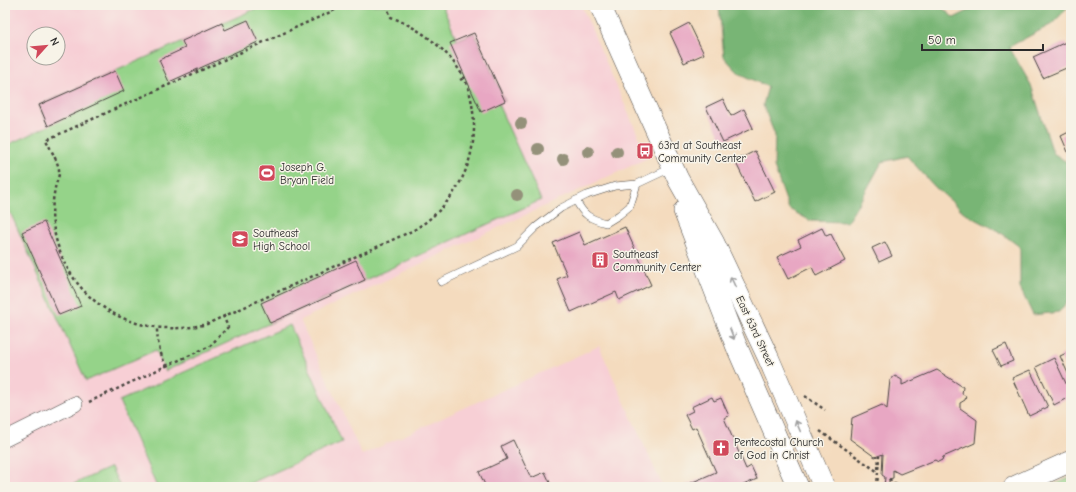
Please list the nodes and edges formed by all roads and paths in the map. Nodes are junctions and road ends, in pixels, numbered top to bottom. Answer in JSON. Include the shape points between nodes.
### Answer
{"nodes":[{"id":1,"x":346,"y":5,"type":"edge"},
{"id":2,"x":386,"y":5,"type":"edge"},
{"id":3,"x":600,"y":5,"type":"edge"},
{"id":4,"x":464,"y":78,"type":"junction"},
{"id":5,"x":460,"y":80,"type":"dead end"},
{"id":6,"x":675,"y":173,"type":"junction"},
{"id":7,"x":637,"y":184,"type":"junction"},
{"id":8,"x":576,"y":200,"type":"junction"},
{"id":9,"x":441,"y":282,"type":"dead end"},
{"id":10,"x":223,"y":316,"type":"junction"},
{"id":11,"x":157,"y":328,"type":"junction"},
{"id":12,"x":166,"y":366,"type":"junction"},
{"id":13,"x":805,"y":396,"type":"dead end"},
{"id":14,"x":81,"y":404,"type":"joint"},
{"id":15,"x":825,"y":410,"type":"dead end"},
{"id":16,"x":820,"y":431,"type":"dead end"},
{"id":17,"x":5,"y":438,"type":"edge"},
{"id":18,"x":879,"y":456,"type":"dead end"},
{"id":19,"x":1071,"y":461,"type":"edge"},
{"id":20,"x":878,"y":472,"type":"junction"},
{"id":21,"x":889,"y":479,"type":"dead end"},
{"id":22,"x":798,"y":487,"type":"edge"},
{"id":23,"x":824,"y":487,"type":"edge"},
{"id":24,"x":877,"y":487,"type":"edge"},
{"id":25,"x":900,"y":487,"type":"edge"},
{"id":26,"x":1014,"y":487,"type":"edge"}],
"edges":[{"from":1,"to":11,"type":"path","via":[[46,140],[60,170],[52,206],[54,234],[72,275],[105,309],[131,322]]},
{"from":2,"to":4,"type":"path","via":[[391,17],[409,24],[439,46]]},
{"from":3,"to":6,"type":"main road","name":"East 63rd Street"},
{"from":4,"to":5,"type":"path"},
{"from":4,"to":10,"type":"path","via":[[474,113],[472,151],[463,178],[445,205],[423,225],[412,231]]},
{"from":6,"to":7,"type":"lane"},
{"from":6,"to":22,"type":"main road","name":"East 63rd Street","one_way":true,"via":[[684,210],[736,345]]},
{"from":23,"to":6,"type":"main road","name":"East 63rd Street","one_way":true,"via":[[718,250]]},
{"from":7,"to":8,"type":"lane","via":[[615,186]]},
{"from":7,"to":8,"type":"lane","via":[[630,206],[606,222],[592,220],[580,209]]},
{"from":8,"to":9,"type":"lane","via":[[536,227],[517,246]]},
{"from":10,"to":11,"type":"path","via":[[196,326]]},
{"from":10,"to":12,"type":"path","via":[[228,327],[210,346]]},
{"from":11,"to":12,"type":"path","via":[[157,341]]},
{"from":12,"to":14,"type":"path"},
{"from":13,"to":15,"type":"path"},
{"from":14,"to":17,"type":"street"},
{"from":16,"to":20,"type":"path"},
{"from":18,"to":20,"type":"path"},
{"from":19,"to":26,"type":"main road"},
{"from":20,"to":24,"type":"path"},
{"from":21,"to":25,"type":"path"}]}
